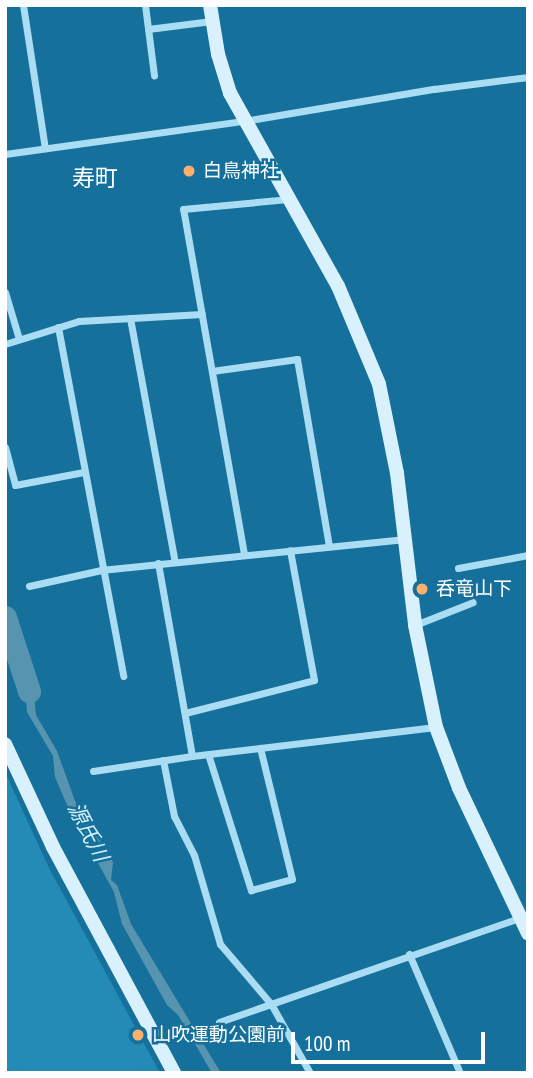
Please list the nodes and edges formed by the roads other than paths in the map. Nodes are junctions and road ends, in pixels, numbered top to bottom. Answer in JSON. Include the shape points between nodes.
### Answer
{"nodes":[{"id":1,"x":23,"y":5,"type":"edge"},
{"id":2,"x":145,"y":5,"type":"edge"},
{"id":3,"x":210,"y":5,"type":"edge"},
{"id":4,"x":212,"y":21,"type":"junction"},
{"id":5,"x":148,"y":29,"type":"junction"},
{"id":6,"x":154,"y":75,"type":"dead end"},
{"id":7,"x":528,"y":77,"type":"edge"},
{"id":8,"x":244,"y":121,"type":"junction"},
{"id":9,"x":45,"y":148,"type":"junction"},
{"id":10,"x":5,"y":154,"type":"edge"},
{"id":11,"x":288,"y":199,"type":"junction"},
{"id":12,"x":5,"y":292,"type":"edge"},
{"id":13,"x":202,"y":314,"type":"junction"},
{"id":14,"x":130,"y":318,"type":"junction"},
{"id":15,"x":58,"y":327,"type":"junction"},
{"id":16,"x":19,"y":338,"type":"junction"},
{"id":17,"x":5,"y":344,"type":"edge"},
{"id":18,"x":212,"y":371,"type":"junction"},
{"id":19,"x":5,"y":447,"type":"edge"},
{"id":20,"x":84,"y":472,"type":"junction"},
{"id":21,"x":405,"y":539,"type":"junction"},
{"id":22,"x":329,"y":546,"type":"junction"},
{"id":23,"x":290,"y":550,"type":"junction"},
{"id":24,"x":244,"y":554,"type":"junction"},
{"id":25,"x":528,"y":555,"type":"edge"},
{"id":26,"x":174,"y":562,"type":"junction"},
{"id":27,"x":158,"y":563,"type":"junction"},
{"id":28,"x":458,"y":568,"type":"dead end"},
{"id":29,"x":101,"y":570,"type":"junction"},
{"id":30,"x":29,"y":586,"type":"dead end"},
{"id":31,"x":474,"y":602,"type":"dead end"},
{"id":32,"x":415,"y":625,"type":"junction"},
{"id":33,"x":123,"y":676,"type":"dead end"},
{"id":34,"x":185,"y":713,"type":"junction"},
{"id":35,"x":436,"y":727,"type":"junction"},
{"id":36,"x":5,"y":744,"type":"edge"},
{"id":37,"x":260,"y":748,"type":"junction"},
{"id":38,"x":208,"y":754,"type":"junction"},
{"id":39,"x":192,"y":756,"type":"junction"},
{"id":40,"x":163,"y":760,"type":"junction"},
{"id":41,"x":93,"y":772,"type":"dead end"},
{"id":42,"x":520,"y":918,"type":"junction"},
{"id":43,"x":528,"y":933,"type":"edge"},
{"id":44,"x":408,"y":954,"type":"junction"},
{"id":45,"x":271,"y":1004,"type":"junction"},
{"id":46,"x":219,"y":1022,"type":"dead end"},
{"id":47,"x":174,"y":1073,"type":"edge"},
{"id":48,"x":310,"y":1073,"type":"edge"},
{"id":49,"x":460,"y":1073,"type":"edge"}],
"edges":[{"from":1,"to":9,"type":"street"},
{"from":2,"to":5,"type":"street"},
{"from":3,"to":4,"type":"street"},
{"from":4,"to":5,"type":"street"},
{"from":4,"to":8,"type":"street","via":[[222,73]]},
{"from":5,"to":6,"type":"street"},
{"from":7,"to":8,"type":"street"},
{"from":8,"to":9,"type":"street"},
{"from":8,"to":11,"type":"street"},
{"from":9,"to":10,"type":"street"},
{"from":11,"to":13,"type":"street","via":[[183,209]]},
{"from":11,"to":21,"type":"street","via":[[338,286],[372,363],[387,417]]},
{"from":12,"to":16,"type":"street"},
{"from":13,"to":14,"type":"street"},
{"from":13,"to":18,"type":"street"},
{"from":14,"to":15,"type":"street"},
{"from":14,"to":26,"type":"street"},
{"from":15,"to":16,"type":"street"},
{"from":15,"to":20,"type":"street"},
{"from":16,"to":17,"type":"street"},
{"from":18,"to":22,"type":"street","via":[[297,359]]},
{"from":18,"to":24,"type":"street"},
{"from":19,"to":20,"type":"street","via":[[15,485]]},
{"from":20,"to":29,"type":"street"},
{"from":21,"to":22,"type":"street"},
{"from":21,"to":32,"type":"street"},
{"from":22,"to":23,"type":"street"},
{"from":23,"to":24,"type":"street"},
{"from":23,"to":34,"type":"street","via":[[314,680]]},
{"from":24,"to":26,"type":"street"},
{"from":25,"to":28,"type":"street"},
{"from":26,"to":27,"type":"street"},
{"from":27,"to":29,"type":"street"},
{"from":27,"to":34,"type":"street"},
{"from":29,"to":30,"type":"street"},
{"from":29,"to":33,"type":"street"},
{"from":31,"to":32,"type":"street"},
{"from":32,"to":35,"type":"street"},
{"from":34,"to":39,"type":"street"},
{"from":35,"to":37,"type":"street"},
{"from":35,"to":42,"type":"street","via":[[459,788]]},
{"from":36,"to":47,"type":"street","via":[[52,847]]},
{"from":37,"to":38,"type":"street"},
{"from":37,"to":38,"type":"street","via":[[292,879],[251,890]]},
{"from":38,"to":39,"type":"street"},
{"from":39,"to":40,"type":"street"},
{"from":40,"to":41,"type":"street"},
{"from":40,"to":45,"type":"street","via":[[174,816],[194,855],[220,944]]},
{"from":42,"to":43,"type":"street"},
{"from":42,"to":44,"type":"street"},
{"from":44,"to":45,"type":"street"},
{"from":44,"to":49,"type":"street"},
{"from":45,"to":46,"type":"street"},
{"from":45,"to":48,"type":"street"}]}
